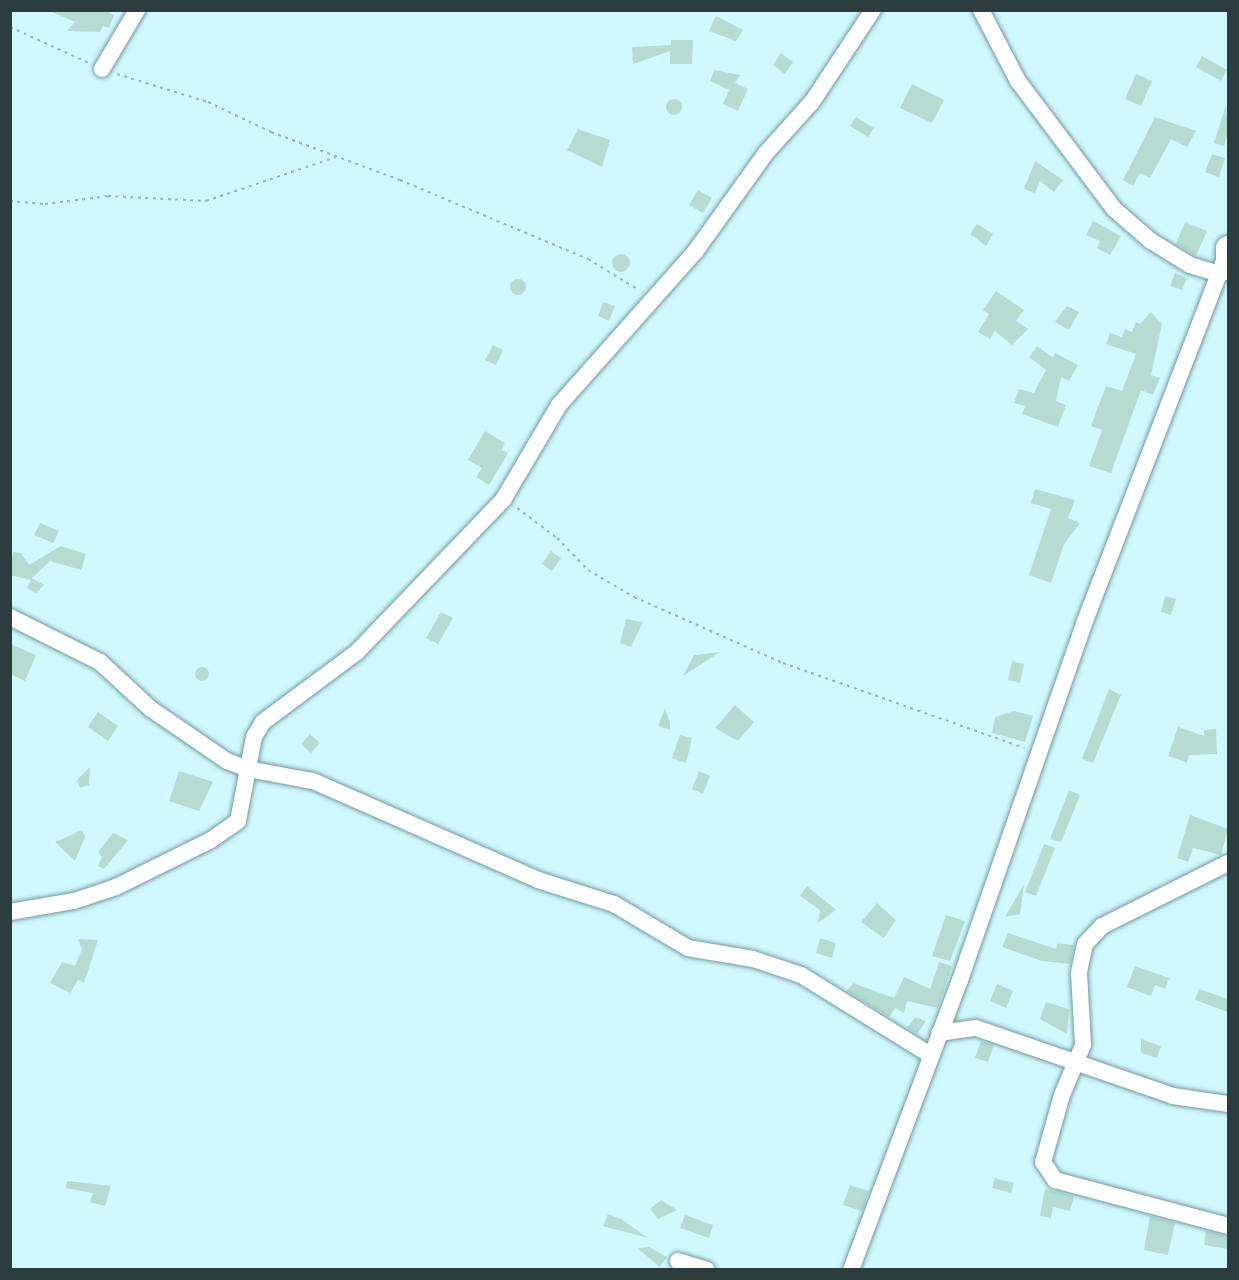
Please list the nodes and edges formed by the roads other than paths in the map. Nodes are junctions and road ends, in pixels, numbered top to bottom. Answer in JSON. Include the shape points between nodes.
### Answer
{"nodes":[{"id":1,"x":137,"y":10,"type":"edge"},
{"id":2,"x":873,"y":10,"type":"edge"},
{"id":3,"x":981,"y":10,"type":"edge"},
{"id":4,"x":102,"y":69,"type":"road end"},
{"id":5,"x":1223,"y":261,"type":"edge"},
{"id":6,"x":10,"y":617,"type":"edge"},
{"id":7,"x":248,"y":770,"type":"junction"},
{"id":8,"x":1228,"y":863,"type":"edge"},
{"id":9,"x":10,"y":912,"type":"edge"},
{"id":10,"x":939,"y":1033,"type":"junction"},
{"id":11,"x":929,"y":1054,"type":"junction"},
{"id":12,"x":1077,"y":1062,"type":"junction"},
{"id":13,"x":1228,"y":1104,"type":"edge"},
{"id":14,"x":1228,"y":1226,"type":"edge"},
{"id":15,"x":678,"y":1261,"type":"dead end"},
{"id":16,"x":707,"y":1269,"type":"edge"},
{"id":17,"x":851,"y":1269,"type":"edge"}],
"edges":[{"from":1,"to":4,"type":"street"},
{"from":2,"to":7,"type":"street","via":[[794,126],[766,153],[652,303],[559,405],[503,500],[357,652],[263,722],[254,736]]},
{"from":3,"to":5,"type":"street","via":[[1018,81],[1114,209],[1151,241],[1190,265]]},
{"from":5,"to":10,"type":"street","via":[[1038,754]]},
{"from":6,"to":7,"type":"street","via":[[100,662],[184,733]]},
{"from":7,"to":9,"type":"street","via":[[242,814],[220,834],[116,887],[74,901]]},
{"from":7,"to":11,"type":"street","via":[[313,782],[538,880],[614,904],[688,948],[753,959],[801,975]]},
{"from":8,"to":12,"type":"street","via":[[1134,908],[1091,935],[1079,973],[1085,1032]]},
{"from":10,"to":11,"type":"street"},
{"from":10,"to":12,"type":"street","via":[[976,1028]]},
{"from":11,"to":17,"type":"street"},
{"from":12,"to":13,"type":"street","via":[[1173,1096]]},
{"from":12,"to":14,"type":"street","via":[[1048,1143],[1043,1162],[1047,1173],[1055,1180]]},
{"from":15,"to":16,"type":"street"}]}
